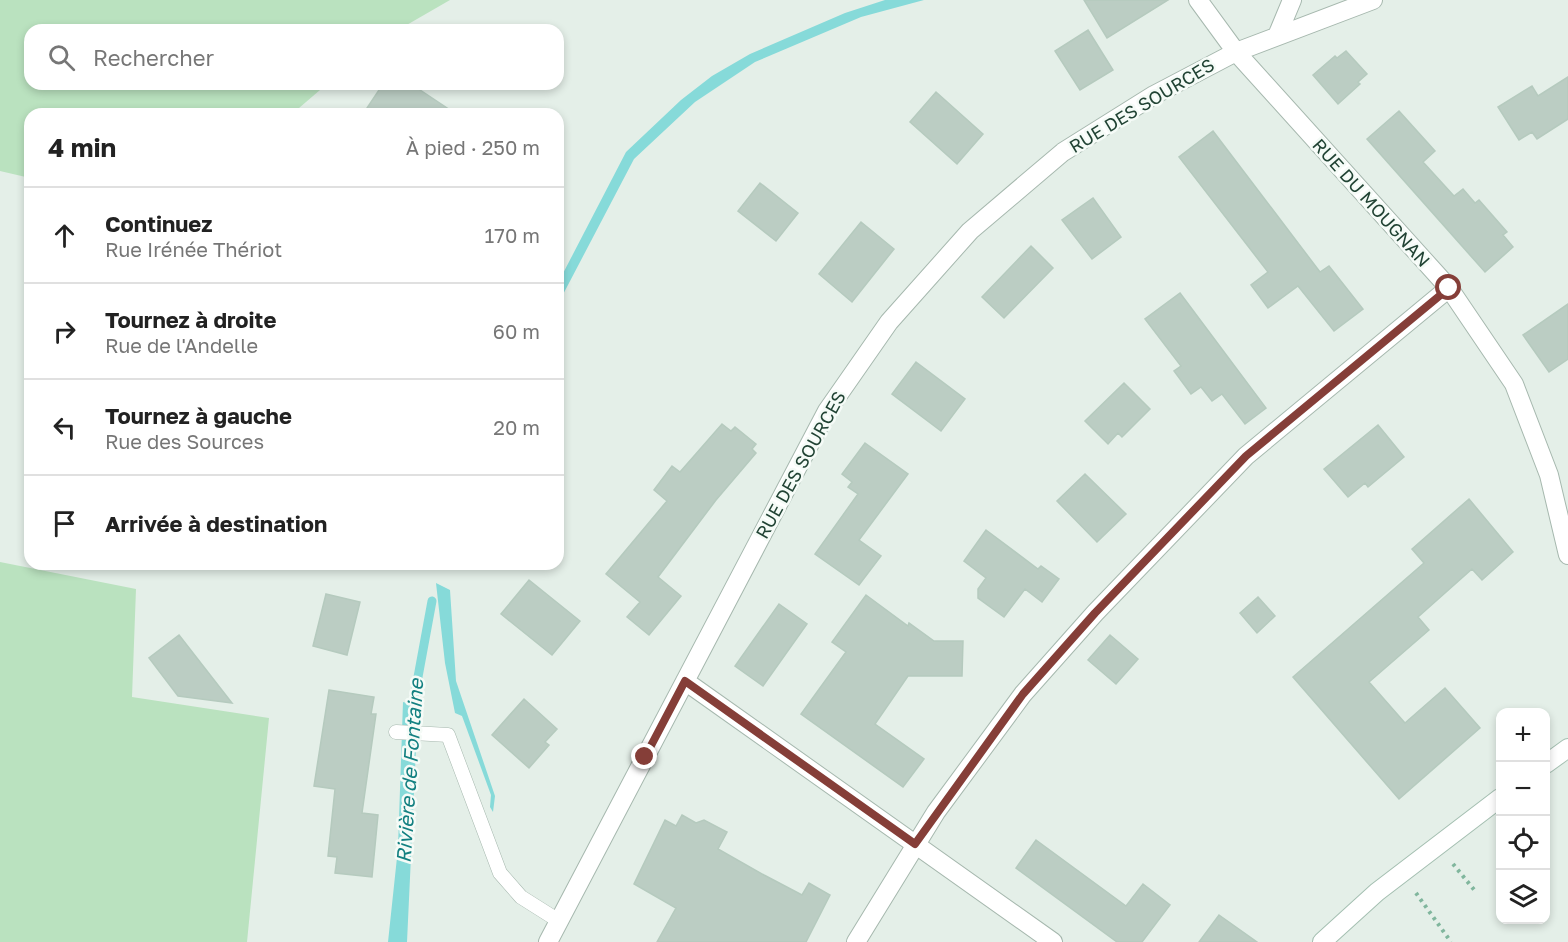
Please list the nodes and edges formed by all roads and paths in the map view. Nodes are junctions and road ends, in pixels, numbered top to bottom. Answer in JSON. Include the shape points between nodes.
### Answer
{"nodes":[{"id":1,"x":1198,"y":0,"type":"edge"},
{"id":2,"x":1292,"y":0,"type":"edge"},
{"id":3,"x":1372,"y":0,"type":"edge"},
{"id":4,"x":1277,"y":36,"type":"junction"},
{"id":5,"x":1236,"y":52,"type":"junction"},
{"id":6,"x":1449,"y":288,"type":"junction"},
{"id":7,"x":1568,"y":555,"type":"edge"},
{"id":8,"x":685,"y":681,"type":"junction"},
{"id":9,"x":396,"y":732,"type":"dead end"},
{"id":10,"x":1568,"y":748,"type":"edge"},
{"id":11,"x":1549,"y":762,"type":"edge"},
{"id":12,"x":1496,"y":801,"type":"edge"},
{"id":13,"x":915,"y":844,"type":"junction"},
{"id":14,"x":1438,"y":844,"type":"junction"},
{"id":15,"x":1476,"y":892,"type":"dead end"},
{"id":16,"x":1424,"y":902,"type":"dead end"},
{"id":17,"x":559,"y":921,"type":"junction"},
{"id":18,"x":548,"y":942,"type":"edge"},
{"id":19,"x":855,"y":942,"type":"edge"},
{"id":20,"x":1053,"y":942,"type":"edge"},
{"id":21,"x":1322,"y":942,"type":"edge"},
{"id":22,"x":1451,"y":942,"type":"edge"}],
"edges":[{"from":1,"to":5,"type":"street","name":"RUE DU MOUGNAN"},
{"from":2,"to":4,"type":"street"},
{"from":3,"to":4,"type":"street","name":"RUE DES SOURCES"},
{"from":4,"to":5,"type":"street","name":"RUE DES SOURCES"},
{"from":5,"to":6,"type":"street","name":"RUE DU MOUGNAN"},
{"from":5,"to":8,"type":"street","name":"RUE DES SOURCES","via":[[1063,152],[970,231],[889,322],[827,411]]},
{"from":6,"to":7,"type":"street","name":"RUE DU MOUGNAN","via":[[1515,384],[1549,475]]},
{"from":6,"to":13,"type":"street","via":[[1246,456],[1095,613],[1023,694]]},
{"from":8,"to":13,"type":"street"},
{"from":8,"to":17,"type":"street","name":"RUE DES SOURCES"},
{"from":9,"to":17,"type":"lane","via":[[448,735],[500,873],[521,897]]},
{"from":10,"to":11,"type":"street"},
{"from":12,"to":14,"type":"street"},
{"from":13,"to":19,"type":"street"},
{"from":13,"to":20,"type":"street"},
{"from":14,"to":15,"type":"path"},
{"from":14,"to":21,"type":"street"},
{"from":16,"to":22,"type":"path"},
{"from":17,"to":18,"type":"street","name":"RUE DES SOURCES"}]}
